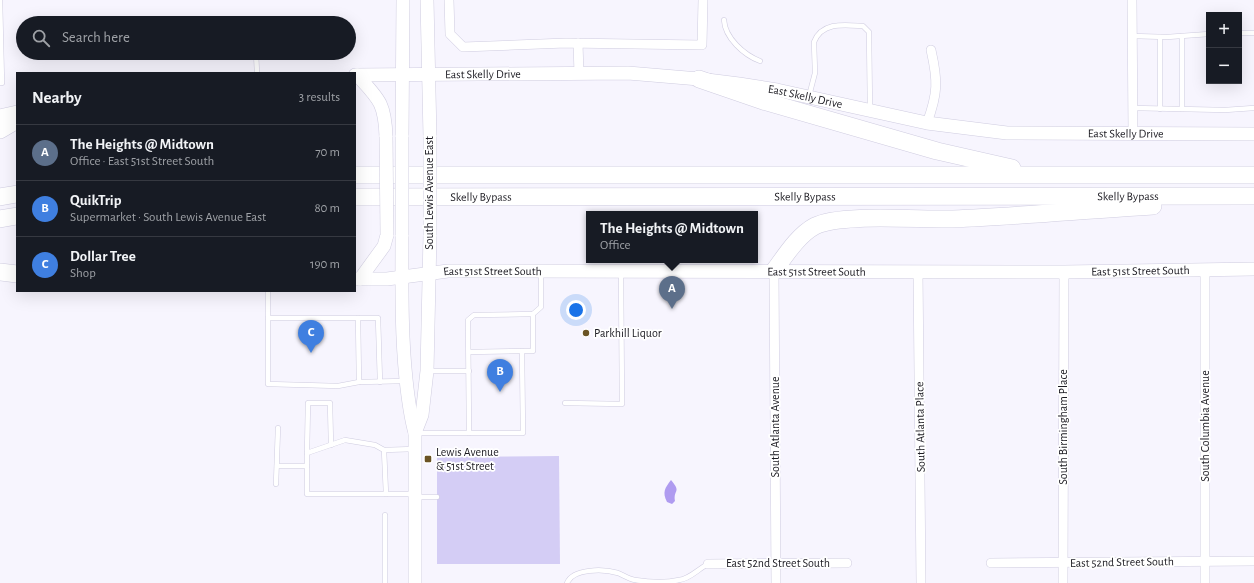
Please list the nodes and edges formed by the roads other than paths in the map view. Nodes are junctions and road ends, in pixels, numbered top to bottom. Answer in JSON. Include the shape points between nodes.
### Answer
{"nodes":[{"id":1,"x":0,"y":0,"type":"edge"},
{"id":2,"x":403,"y":0,"type":"edge"},
{"id":3,"x":426,"y":0,"type":"edge"},
{"id":4,"x":449,"y":0,"type":"edge"},
{"id":5,"x":703,"y":0,"type":"edge"},
{"id":6,"x":1132,"y":0,"type":"edge"},
{"id":7,"x":724,"y":20,"type":"dead end"},
{"id":8,"x":1242,"y":33,"type":"edge"},
{"id":9,"x":1254,"y":33,"type":"edge"},
{"id":10,"x":1206,"y":34,"type":"edge"},
{"id":11,"x":0,"y":36,"type":"edge"},
{"id":12,"x":1132,"y":36,"type":"junction"},
{"id":13,"x":1182,"y":36,"type":"junction"},
{"id":14,"x":1160,"y":37,"type":"junction"},
{"id":15,"x":578,"y":43,"type":"junction"},
{"id":16,"x":931,"y":50,"type":"dead end"},
{"id":17,"x":256,"y":60,"type":"edge"},
{"id":18,"x":760,"y":60,"type":"dead end"},
{"id":19,"x":257,"y":72,"type":"edge"},
{"id":20,"x":401,"y":74,"type":"junction"},
{"id":21,"x":428,"y":74,"type":"junction"},
{"id":22,"x":579,"y":74,"type":"junction"},
{"id":23,"x":356,"y":75,"type":"edge"},
{"id":24,"x":699,"y":79,"type":"junction"},
{"id":25,"x":0,"y":83,"type":"edge"},
{"id":26,"x":809,"y":98,"type":"junction"},
{"id":27,"x":1133,"y":108,"type":"junction"},
{"id":28,"x":1254,"y":108,"type":"edge"},
{"id":29,"x":1160,"y":109,"type":"junction"},
{"id":30,"x":1182,"y":109,"type":"junction"},
{"id":31,"x":16,"y":112,"type":"edge"},
{"id":32,"x":870,"y":112,"type":"junction"},
{"id":33,"x":0,"y":116,"type":"edge"},
{"id":34,"x":16,"y":121,"type":"edge"},
{"id":35,"x":927,"y":123,"type":"junction"},
{"id":36,"x":0,"y":130,"type":"edge"},
{"id":37,"x":1133,"y":134,"type":"junction"},
{"id":38,"x":1254,"y":134,"type":"edge"},
{"id":39,"x":356,"y":175,"type":"edge"},
{"id":40,"x":1042,"y":175,"type":"junction"},
{"id":41,"x":1254,"y":175,"type":"edge"},
{"id":42,"x":16,"y":194,"type":"edge"},
{"id":43,"x":1254,"y":196,"type":"edge"},
{"id":44,"x":0,"y":197,"type":"edge"},
{"id":45,"x":356,"y":197,"type":"edge"},
{"id":46,"x":1254,"y":200,"type":"edge"},
{"id":47,"x":16,"y":216,"type":"edge"},
{"id":48,"x":0,"y":219,"type":"edge"},
{"id":49,"x":1254,"y":269,"type":"edge"},
{"id":50,"x":541,"y":270,"type":"junction"},
{"id":51,"x":1206,"y":270,"type":"junction"},
{"id":52,"x":621,"y":271,"type":"junction"},
{"id":53,"x":774,"y":271,"type":"junction"},
{"id":54,"x":918,"y":271,"type":"junction"},
{"id":55,"x":0,"y":272,"type":"edge"},
{"id":56,"x":1064,"y":272,"type":"junction"},
{"id":57,"x":429,"y":273,"type":"junction"},
{"id":58,"x":16,"y":274,"type":"edge"},
{"id":59,"x":402,"y":277,"type":"junction"},
{"id":60,"x":358,"y":279,"type":"edge"},
{"id":61,"x":16,"y":280,"type":"edge"},
{"id":62,"x":0,"y":281,"type":"edge"},
{"id":63,"x":268,"y":292,"type":"edge"},
{"id":64,"x":533,"y":314,"type":"junction"},
{"id":65,"x":268,"y":318,"type":"junction"},
{"id":66,"x":358,"y":318,"type":"junction"},
{"id":67,"x":522,"y":351,"type":"junction"},
{"id":68,"x":469,"y":352,"type":"junction"},
{"id":69,"x":427,"y":371,"type":"junction"},
{"id":70,"x":469,"y":371,"type":"junction"},
{"id":71,"x":406,"y":381,"type":"junction"},
{"id":72,"x":359,"y":382,"type":"junction"},
{"id":73,"x":380,"y":382,"type":"junction"},
{"id":74,"x":565,"y":403,"type":"dead end"},
{"id":75,"x":423,"y":404,"type":"junction"},
{"id":76,"x":278,"y":428,"type":"dead end"},
{"id":77,"x":416,"y":433,"type":"junction"},
{"id":78,"x":469,"y":433,"type":"junction"},
{"id":79,"x":331,"y":445,"type":"junction"},
{"id":80,"x":415,"y":449,"type":"junction"},
{"id":81,"x":384,"y":450,"type":"junction"},
{"id":82,"x":307,"y":453,"type":"junction"},
{"id":83,"x":277,"y":466,"type":"junction"},
{"id":84,"x":307,"y":466,"type":"junction"},
{"id":85,"x":276,"y":484,"type":"dead end"},
{"id":86,"x":386,"y":494,"type":"junction"},
{"id":87,"x":415,"y":496,"type":"junction"},
{"id":88,"x":437,"y":497,"type":"dead end"},
{"id":89,"x":385,"y":515,"type":"dead end"},
{"id":90,"x":1204,"y":561,"type":"junction"},
{"id":91,"x":1254,"y":561,"type":"edge"},
{"id":92,"x":991,"y":562,"type":"dead end"},
{"id":93,"x":1063,"y":562,"type":"junction"},
{"id":94,"x":776,"y":563,"type":"junction"},
{"id":95,"x":847,"y":563,"type":"dead end"},
{"id":96,"x":708,"y":564,"type":"joint"},
{"id":97,"x":385,"y":583,"type":"edge"},
{"id":98,"x":415,"y":583,"type":"edge"},
{"id":99,"x":567,"y":583,"type":"edge"},
{"id":100,"x":776,"y":583,"type":"edge"},
{"id":101,"x":922,"y":583,"type":"edge"},
{"id":102,"x":1063,"y":583,"type":"edge"},
{"id":103,"x":1205,"y":583,"type":"edge"}],
"edges":[{"from":1,"to":11,"type":"lane"},
{"from":2,"to":20,"type":"main road","name":"South Lewis Avenue East"},
{"from":3,"to":21,"type":"main road","name":"South Lewis Avenue East"},
{"from":4,"to":15,"type":"street","via":[[450,34],[463,47]]},
{"from":5,"to":15,"type":"street","via":[[702,45]]},
{"from":6,"to":12,"type":"street"},
{"from":7,"to":18,"type":"lane","via":[[727,31],[736,44],[750,57]]},
{"from":8,"to":9,"type":"lane"},
{"from":10,"to":13,"type":"lane"},
{"from":11,"to":25,"type":"lane"},
{"from":12,"to":14,"type":"lane"},
{"from":12,"to":27,"type":"street"},
{"from":13,"to":14,"type":"lane"},
{"from":13,"to":30,"type":"lane"},
{"from":14,"to":29,"type":"lane"},
{"from":15,"to":22,"type":"street"},
{"from":16,"to":35,"type":"street","via":[[937,78],[936,94]]},
{"from":17,"to":19,"type":"lane"},
{"from":20,"to":21,"type":"main road","name":"East Skelly Drive"},
{"from":20,"to":23,"type":"main road","name":"East Skelly Drive"},
{"from":20,"to":59,"type":"main road","name":"South Lewis Avenue East","bridge":true},
{"from":21,"to":22,"type":"main road","name":"East Skelly Drive"},
{"from":21,"to":57,"type":"main road","name":"South Lewis Avenue East","bridge":true},
{"from":22,"to":24,"type":"main road","name":"East Skelly Drive","via":[[628,73]]},
{"from":23,"to":60,"type":"main road","bridge":true,"via":[[380,101],[385,117],[386,137],[384,246]]},
{"from":24,"to":26,"type":"main road","name":"East Skelly Drive","via":[[777,90]]},
{"from":24,"to":40,"type":"highway","via":[[763,101],[937,151]]},
{"from":26,"to":32,"type":"main road","name":"East Skelly Drive"},
{"from":26,"to":32,"type":"lane","via":[[815,73],[816,37],[837,24],[864,26],[869,32]]},
{"from":27,"to":29,"type":"lane"},
{"from":27,"to":37,"type":"street"},
{"from":28,"to":30,"type":"lane"},
{"from":29,"to":30,"type":"lane"},
{"from":31,"to":33,"type":"main road"},
{"from":32,"to":35,"type":"main road","name":"East Skelly Drive"},
{"from":34,"to":36,"type":"highway"},
{"from":35,"to":37,"type":"main road","name":"East Skelly Drive","via":[[1007,133]]},
{"from":37,"to":38,"type":"main road","name":"East Skelly Drive"},
{"from":39,"to":40,"type":"highway","name":"Skelly Bypass"},
{"from":40,"to":41,"type":"highway","name":"Skelly Bypass"},
{"from":42,"to":44,"type":"highway"},
{"from":43,"to":45,"type":"highway","name":"Skelly Bypass"},
{"from":46,"to":53,"type":"highway","via":[[952,219],[824,223],[814,227],[804,236]]},
{"from":47,"to":48,"type":"highway"},
{"from":49,"to":51,"type":"main road","name":"East 51st Street South"},
{"from":50,"to":52,"type":"main road","name":"East 51st Street South"},
{"from":50,"to":57,"type":"main road","name":"East 51st Street South","via":[[448,270]]},
{"from":50,"to":64,"type":"lane","via":[[541,307]]},
{"from":51,"to":56,"type":"main road","name":"East 51st Street South"},
{"from":51,"to":90,"type":"street","name":"South Columbia Avenue"},
{"from":52,"to":53,"type":"main road","name":"East 51st Street South"},
{"from":52,"to":74,"type":"lane","via":[[622,404]]},
{"from":53,"to":54,"type":"main road","name":"East 51st Street South"},
{"from":53,"to":94,"type":"street","name":"South Atlanta Avenue"},
{"from":54,"to":56,"type":"main road","name":"East 51st Street South"},
{"from":54,"to":101,"type":"street","name":"South Atlanta Place"},
{"from":55,"to":58,"type":"highway"},
{"from":56,"to":93,"type":"street","name":"South Birmingham Place"},
{"from":57,"to":59,"type":"main road","name":"East 51st Street South"},
{"from":57,"to":69,"type":"main road","name":"South Lewis Avenue East"},
{"from":59,"to":60,"type":"main road","name":"East 51st Street South"},
{"from":59,"to":71,"type":"main road","name":"South Lewis Avenue East"},
{"from":61,"to":62,"type":"main road"},
{"from":63,"to":65,"type":"lane"},
{"from":64,"to":67,"type":"lane","via":[[533,351]]},
{"from":64,"to":68,"type":"lane","via":[[474,315],[468,320]]},
{"from":65,"to":66,"type":"lane"},
{"from":65,"to":72,"type":"lane","via":[[268,384],[338,386]]},
{"from":66,"to":72,"type":"lane"},
{"from":66,"to":73,"type":"lane","via":[[378,318]]},
{"from":67,"to":68,"type":"lane"},
{"from":67,"to":78,"type":"lane","via":[[523,433]]},
{"from":68,"to":70,"type":"lane"},
{"from":69,"to":70,"type":"lane"},
{"from":69,"to":75,"type":"main road","name":"South Lewis Avenue East"},
{"from":70,"to":78,"type":"lane"},
{"from":71,"to":73,"type":"lane"},
{"from":71,"to":75,"type":"main road","via":[[415,384]]},
{"from":71,"to":77,"type":"main road","name":"South Lewis Avenue East","via":[[410,415]]},
{"from":72,"to":73,"type":"lane"},
{"from":75,"to":77,"type":"main road","name":"South Lewis Avenue East"},
{"from":76,"to":83,"type":"lane"},
{"from":77,"to":78,"type":"lane"},
{"from":77,"to":80,"type":"main road","name":"South Lewis Avenue East"},
{"from":79,"to":81,"type":"lane","via":[[345,440],[374,445]]},
{"from":79,"to":82,"type":"lane"},
{"from":79,"to":82,"type":"lane","via":[[330,403],[308,403]]},
{"from":80,"to":81,"type":"lane"},
{"from":80,"to":87,"type":"main road","name":"South Lewis Avenue East"},
{"from":81,"to":86,"type":"lane"},
{"from":82,"to":84,"type":"lane"},
{"from":83,"to":84,"type":"lane"},
{"from":83,"to":85,"type":"lane"},
{"from":84,"to":86,"type":"lane","via":[[307,494]]},
{"from":86,"to":87,"type":"lane"},
{"from":87,"to":88,"type":"lane"},
{"from":87,"to":98,"type":"main road","name":"South Lewis Avenue East"},
{"from":89,"to":97,"type":"lane"},
{"from":90,"to":91,"type":"street","name":"East 52nd Street South"},
{"from":90,"to":93,"type":"street","name":"East 52nd Street South"},
{"from":90,"to":103,"type":"street","name":"South Columbia Avenue"},
{"from":92,"to":93,"type":"street","name":"East 52nd Street South"},
{"from":93,"to":102,"type":"street","name":"South Birmingham Place"},
{"from":94,"to":95,"type":"street","name":"East 52nd Street South"},
{"from":94,"to":96,"type":"street","name":"East 52nd Street South"},
{"from":94,"to":100,"type":"street","name":"South Atlanta Avenue"},
{"from":96,"to":99,"type":"lane","via":[[687,578],[677,581],[634,580],[616,573],[596,571],[576,572]]}]}
